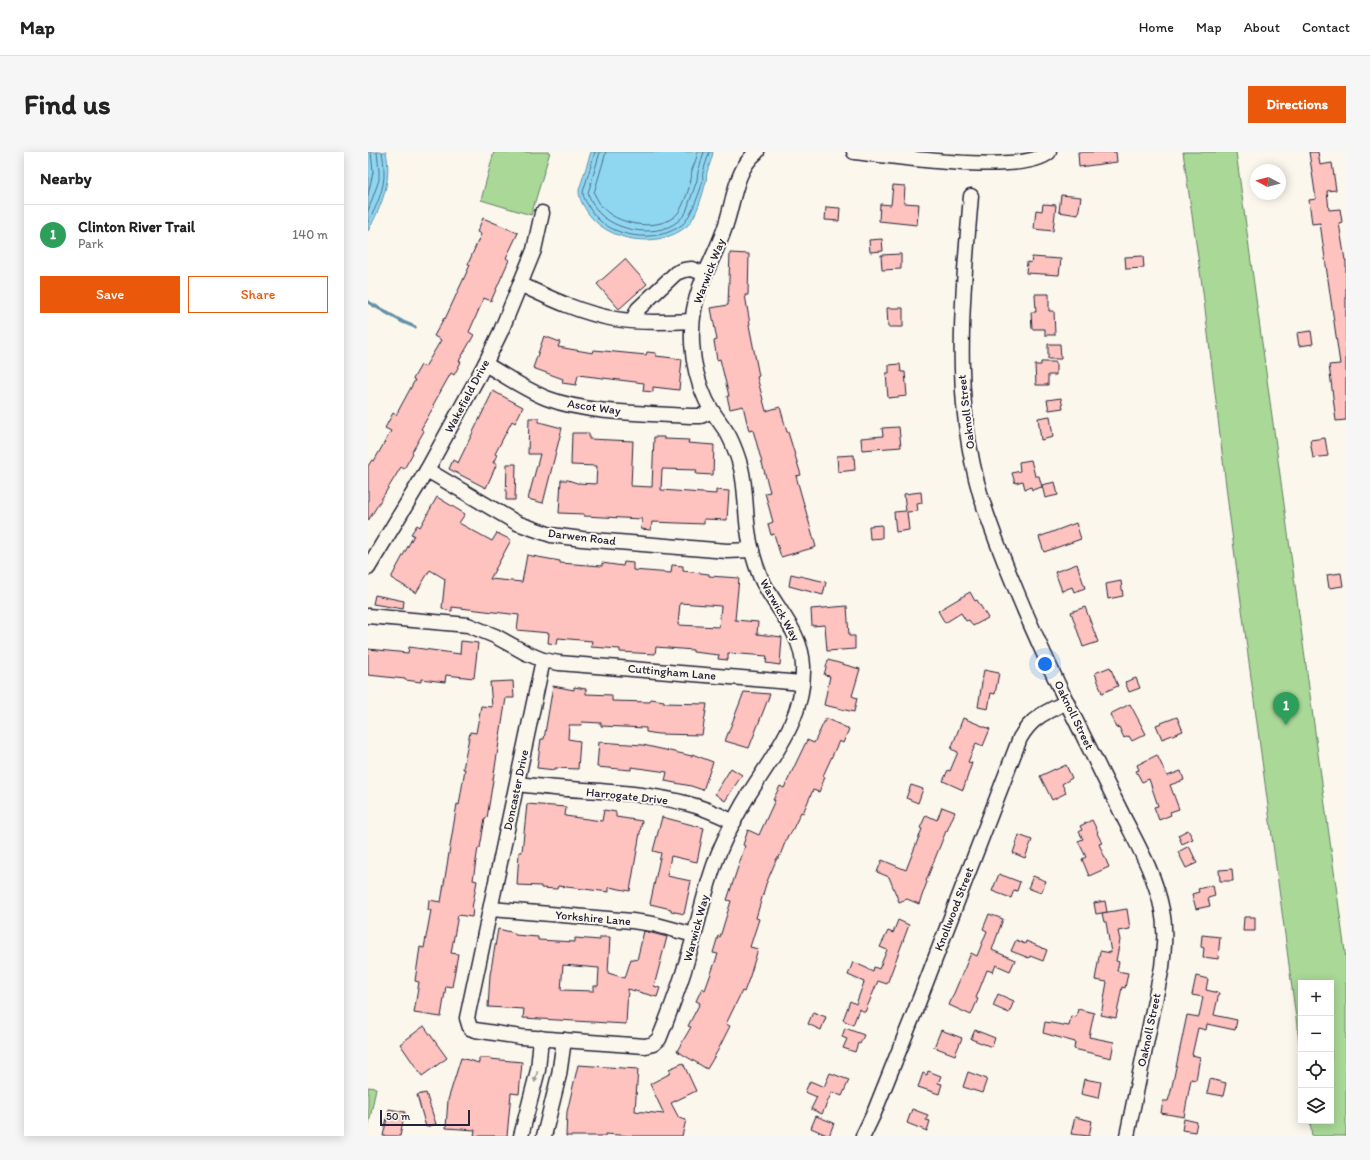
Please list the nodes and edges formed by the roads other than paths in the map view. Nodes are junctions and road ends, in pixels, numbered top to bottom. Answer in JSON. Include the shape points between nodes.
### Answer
{"nodes":[{"id":1,"x":757,"y":152,"type":"edge"},
{"id":2,"x":854,"y":152,"type":"edge"},
{"id":3,"x":1049,"y":152,"type":"edge"},
{"id":4,"x":971,"y":196,"type":"dead end"},
{"id":5,"x":542,"y":213,"type":"dead end"},
{"id":6,"x":705,"y":274,"type":"junction"},
{"id":7,"x":520,"y":284,"type":"junction"},
{"id":8,"x":633,"y":320,"type":"junction"},
{"id":9,"x":692,"y":321,"type":"junction"},
{"id":10,"x":485,"y":364,"type":"junction"},
{"id":11,"x":712,"y":411,"type":"junction"},
{"id":12,"x":427,"y":470,"type":"junction"},
{"id":13,"x":752,"y":550,"type":"junction"},
{"id":14,"x":368,"y":568,"type":"edge"},
{"id":15,"x":368,"y":616,"type":"edge"},
{"id":16,"x":543,"y":660,"type":"junction"},
{"id":17,"x":802,"y":683,"type":"junction"},
{"id":18,"x":1067,"y":702,"type":"junction"},
{"id":19,"x":518,"y":784,"type":"junction"},
{"id":20,"x":734,"y":822,"type":"junction"},
{"id":21,"x":491,"y":909,"type":"junction"},
{"id":22,"x":694,"y":935,"type":"junction"},
{"id":23,"x":541,"y":1038,"type":"junction"},
{"id":24,"x":564,"y":1040,"type":"junction"},
{"id":25,"x":521,"y":1136,"type":"edge"},
{"id":26,"x":544,"y":1136,"type":"edge"},
{"id":27,"x":864,"y":1136,"type":"edge"},
{"id":28,"x":1127,"y":1136,"type":"edge"}],
"edges":[{"from":1,"to":6,"type":"street","name":"Warwick Way","via":[[740,173],[726,224]]},
{"from":2,"to":3,"type":"street","via":[[972,164],[997,164],[1036,160]]},
{"from":4,"to":18,"type":"street","name":"Oaknoll Street","via":[[962,296],[961,339],[962,388],[970,447],[979,491],[1008,573]]},
{"from":5,"to":7,"type":"street","name":"Wakefield Drive","via":[[534,250]]},
{"from":6,"to":8,"type":"street","via":[[692,270],[676,273],[638,309]]},
{"from":6,"to":9,"type":"street","name":"Warwick Way"},
{"from":7,"to":8,"type":"street","via":[[590,313]]},
{"from":7,"to":10,"type":"street","name":"Wakefield Drive"},
{"from":8,"to":9,"type":"street"},
{"from":9,"to":11,"type":"street","name":"Warwick Way","via":[[696,372]]},
{"from":10,"to":11,"type":"street","name":"Ascot Way","via":[[535,393],[582,407],[691,416],[701,416]]},
{"from":10,"to":12,"type":"street","name":"Wakefield Drive"},
{"from":11,"to":13,"type":"street","name":"Warwick Way","via":[[728,435],[740,464]]},
{"from":12,"to":13,"type":"street","name":"Darwen Road","via":[[517,523],[551,535],[727,551]]},
{"from":12,"to":14,"type":"street","name":"Wakefield Drive"},
{"from":13,"to":17,"type":"street","name":"Warwick Way","via":[[768,591],[798,640],[803,665]]},
{"from":15,"to":16,"type":"street","via":[[468,626],[495,636]]},
{"from":16,"to":17,"type":"street","name":"Cuttingham Lane","via":[[564,664]]},
{"from":16,"to":19,"type":"street","name":"Doncaster Drive"},
{"from":17,"to":20,"type":"street","name":"Warwick Way","via":[[798,706],[786,736],[754,785]]},
{"from":18,"to":27,"type":"street","name":"Knollwood Street","via":[[1032,721],[1020,738]]},
{"from":18,"to":28,"type":"street","name":"Oaknoll Street","via":[[1151,872],[1163,918],[1162,967]]},
{"from":19,"to":20,"type":"street","name":"Harrogate Drive","via":[[669,799]]},
{"from":19,"to":21,"type":"street","name":"Doncaster Drive"},
{"from":20,"to":22,"type":"street","name":"Warwick Way","via":[[716,860]]},
{"from":21,"to":22,"type":"street","name":"Yorkshire Lane","via":[[632,921]]},
{"from":21,"to":23,"type":"street","name":"Doncaster Drive","via":[[467,1018],[470,1028]]},
{"from":22,"to":24,"type":"street","name":"Warwick Way","via":[[675,999],[659,1039],[653,1044],[646,1046]]},
{"from":23,"to":24,"type":"street","name":"Warwick Way"},
{"from":23,"to":25,"type":"street","one_way":true,"via":[[538,1070]]},
{"from":24,"to":26,"type":"street","via":[[559,1075]]}]}
